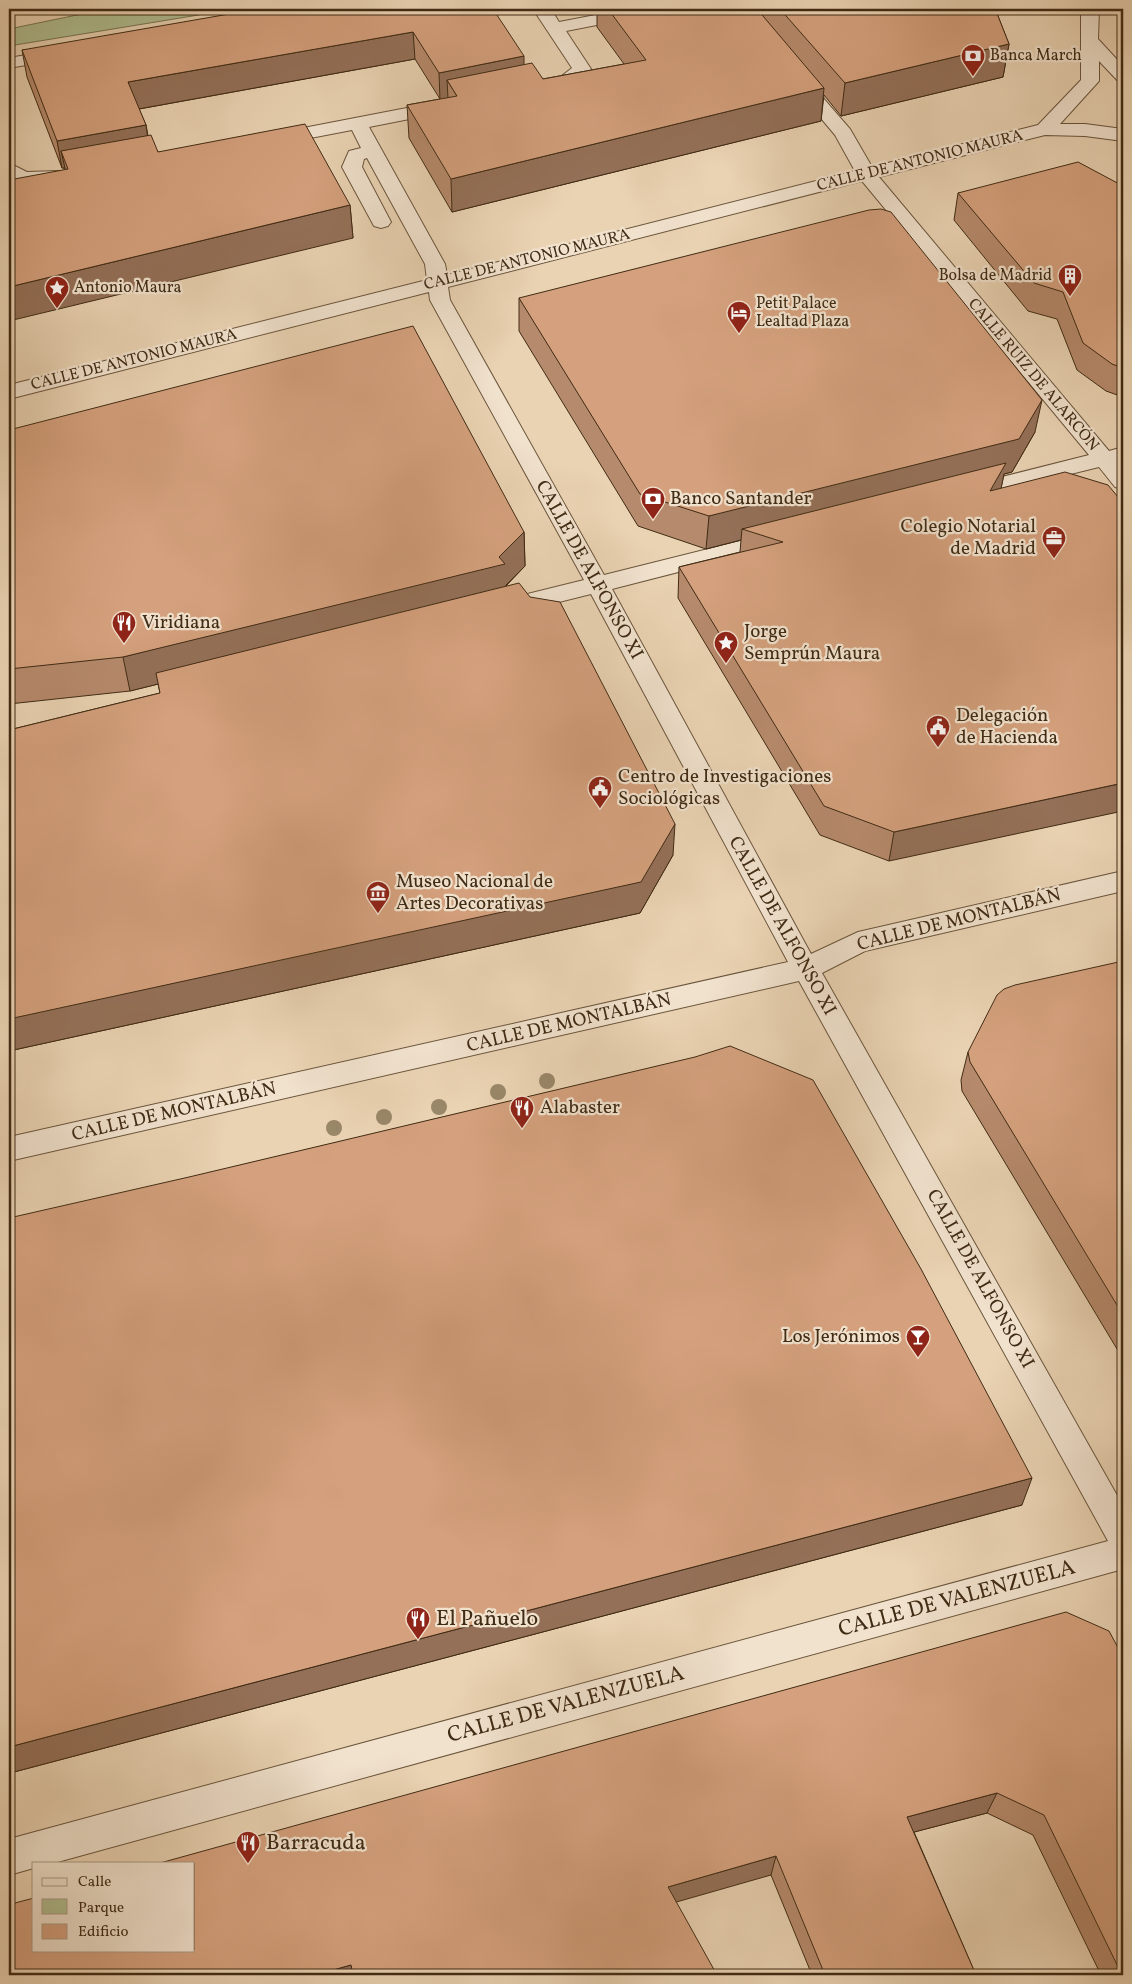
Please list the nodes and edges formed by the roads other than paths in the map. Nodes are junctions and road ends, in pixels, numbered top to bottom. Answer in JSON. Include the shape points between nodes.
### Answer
{"nodes":[{"id":1,"x":542,"y":9,"type":"edge"},
{"id":2,"x":653,"y":9,"type":"edge"},
{"id":3,"x":1090,"y":9,"type":"edge"},
{"id":4,"x":554,"y":28,"type":"junction"},
{"id":5,"x":1090,"y":42,"type":"junction"},
{"id":6,"x":80,"y":51,"type":"edge"},
{"id":7,"x":9,"y":63,"type":"edge"},
{"id":8,"x":788,"y":67,"type":"edge"},
{"id":9,"x":1123,"y":76,"type":"edge"},
{"id":10,"x":528,"y":90,"type":"edge"},
{"id":11,"x":462,"y":103,"type":"edge"},
{"id":12,"x":358,"y":124,"type":"junction"},
{"id":13,"x":1045,"y":129,"type":"junction"},
{"id":14,"x":1123,"y":135,"type":"edge"},
{"id":15,"x":256,"y":142,"type":"edge"},
{"id":16,"x":374,"y":150,"type":"junction"},
{"id":17,"x":9,"y":169,"type":"edge"},
{"id":18,"x":80,"y":173,"type":"edge"},
{"id":19,"x":866,"y":174,"type":"junction"},
{"id":20,"x":382,"y":222,"type":"dead end"},
{"id":21,"x":437,"y":283,"type":"junction"},
{"id":22,"x":9,"y":392,"type":"edge"},
{"id":23,"x":1114,"y":456,"type":"edge"},
{"id":24,"x":1123,"y":482,"type":"edge"},
{"id":25,"x":941,"y":499,"type":"edge"},
{"id":26,"x":798,"y":535,"type":"edge"},
{"id":27,"x":598,"y":585,"type":"junction"},
{"id":28,"x":482,"y":614,"type":"edge"},
{"id":29,"x":1123,"y":881,"type":"edge"},
{"id":30,"x":806,"y":968,"type":"junction"},
{"id":31,"x":9,"y":1149,"type":"edge"},
{"id":32,"x":1123,"y":1536,"type":"edge"},
{"id":33,"x":1123,"y":1553,"type":"edge"},
{"id":34,"x":9,"y":1857,"type":"edge"}],
"edges":[{"from":1,"to":4,"type":"street"},
{"from":2,"to":4,"type":"street"},
{"from":3,"to":5,"type":"street","name":"CALLE DE ANTONIO MAURA"},
{"from":4,"to":10,"type":"street","via":[[582,69],[565,82]]},
{"from":5,"to":9,"type":"street"},
{"from":5,"to":13,"type":"street","name":"CALLE DE ANTONIO MAURA","via":[[1090,81]]},
{"from":6,"to":7,"type":"street"},
{"from":8,"to":19,"type":"street","name":"CALLE RUIZ DE ALARCÓN","via":[[843,133]]},
{"from":11,"to":12,"type":"street"},
{"from":12,"to":15,"type":"street"},
{"from":12,"to":16,"type":"street","name":"CALLE DE ALFONSO XI"},
{"from":13,"to":14,"type":"street","name":"CALLE DE ANTONIO MAURA"},
{"from":13,"to":19,"type":"street","name":"CALLE DE ANTONIO MAURA"},
{"from":16,"to":20,"type":"street","via":[[356,155],[352,166]]},
{"from":16,"to":21,"type":"street","name":"CALLE DE ALFONSO XI","via":[[435,264]]},
{"from":17,"to":18,"type":"street","via":[[23,178]]},
{"from":19,"to":21,"type":"street","name":"CALLE DE ANTONIO MAURA"},
{"from":19,"to":23,"type":"street","name":"CALLE RUIZ DE ALARCÓN"},
{"from":21,"to":22,"type":"street","name":"CALLE DE ANTONIO MAURA"},
{"from":21,"to":27,"type":"street","name":"CALLE DE ALFONSO XI","via":[[440,300]]},
{"from":23,"to":24,"type":"street","name":"CALLE RUIZ DE ALARCÓN"},
{"from":23,"to":25,"type":"street"},
{"from":26,"to":27,"type":"street"},
{"from":27,"to":28,"type":"street"},
{"from":27,"to":30,"type":"street","name":"CALLE DE ALFONSO XI"},
{"from":29,"to":30,"type":"street","name":"CALLE DE MONTALBÁN","via":[[858,942]]},
{"from":30,"to":31,"type":"street","name":"CALLE DE MONTALBÁN"},
{"from":30,"to":32,"type":"street","name":"CALLE DE ALFONSO XI"},
{"from":33,"to":34,"type":"street","name":"CALLE DE VALENZUELA"}]}
